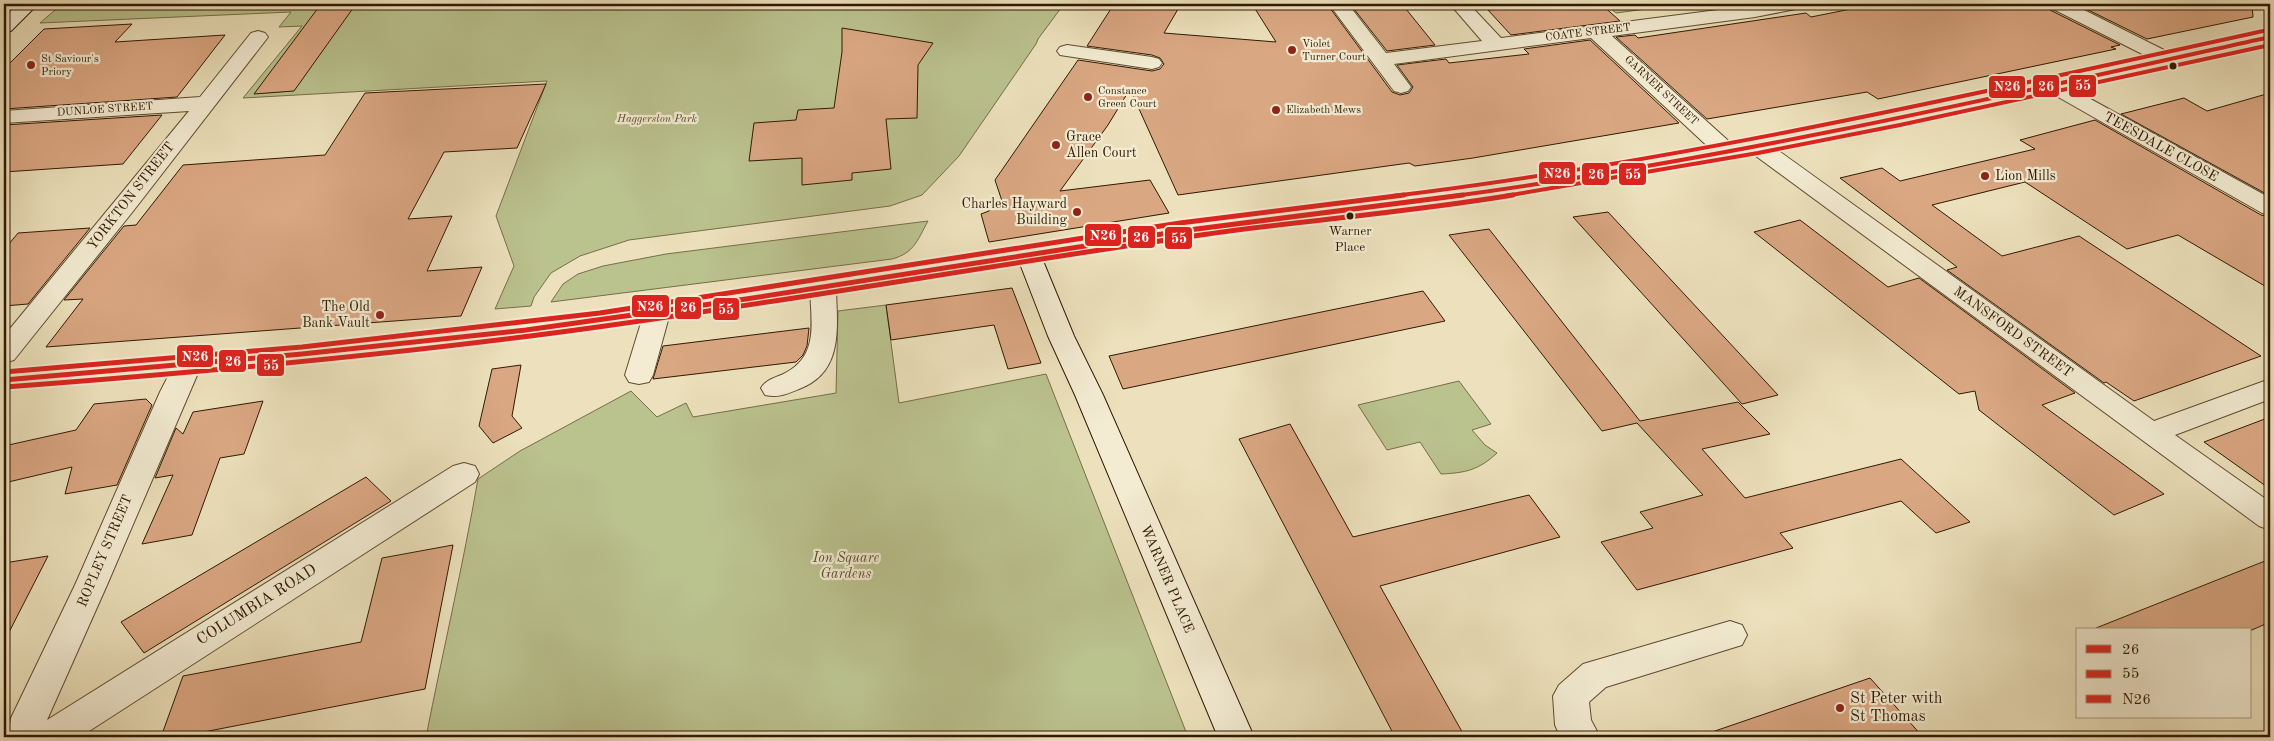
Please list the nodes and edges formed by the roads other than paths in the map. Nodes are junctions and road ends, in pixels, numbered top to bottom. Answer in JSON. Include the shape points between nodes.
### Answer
{"nodes":[{"id":1,"x":29,"y":4,"type":"edge"},
{"id":2,"x":1338,"y":4,"type":"edge"},
{"id":3,"x":1459,"y":4,"type":"edge"},
{"id":4,"x":1794,"y":4,"type":"edge"},
{"id":5,"x":2058,"y":4,"type":"edge"},
{"id":6,"x":4,"y":27,"type":"edge"},
{"id":7,"x":1596,"y":32,"type":"junction"},
{"id":8,"x":258,"y":37,"type":"dead end"},
{"id":9,"x":2270,"y":38,"type":"edge"},
{"id":10,"x":1496,"y":45,"type":"junction"},
{"id":11,"x":1067,"y":51,"type":"dead end"},
{"id":12,"x":1381,"y":60,"type":"junction"},
{"id":13,"x":2169,"y":60,"type":"junction"},
{"id":14,"x":1152,"y":64,"type":"dead end"},
{"id":15,"x":2051,"y":85,"type":"junction"},
{"id":16,"x":1401,"y":87,"type":"dead end"},
{"id":17,"x":206,"y":103,"type":"junction"},
{"id":18,"x":4,"y":117,"type":"edge"},
{"id":19,"x":1757,"y":146,"type":"junction"},
{"id":20,"x":1725,"y":150,"type":"junction"},
{"id":21,"x":2270,"y":208,"type":"edge"},
{"id":22,"x":1029,"y":256,"type":"junction"},
{"id":23,"x":823,"y":288,"type":"junction"},
{"id":24,"x":657,"y":312,"type":"junction"},
{"id":25,"x":4,"y":354,"type":"edge"},
{"id":26,"x":187,"y":366,"type":"junction"},
{"id":27,"x":639,"y":375,"type":"dead end"},
{"id":28,"x":4,"y":380,"type":"edge"},
{"id":29,"x":775,"y":388,"type":"dead end"},
{"id":30,"x":2270,"y":388,"type":"edge"},
{"id":31,"x":2151,"y":433,"type":"junction"},
{"id":32,"x":464,"y":474,"type":"dead end"},
{"id":33,"x":2270,"y":518,"type":"edge"},
{"id":34,"x":1730,"y":635,"type":"dead end"},
{"id":35,"x":26,"y":737,"type":"edge"},
{"id":36,"x":50,"y":737,"type":"edge"},
{"id":37,"x":1236,"y":737,"type":"edge"},
{"id":38,"x":1582,"y":737,"type":"edge"}],
"edges":[{"from":1,"to":6,"type":"street"},
{"from":2,"to":12,"type":"street"},
{"from":3,"to":10,"type":"street"},
{"from":4,"to":7,"type":"street","name":"COATE STREET"},
{"from":5,"to":13,"type":"street"},
{"from":7,"to":10,"type":"street","name":"COATE STREET"},
{"from":7,"to":20,"type":"street","name":"GARNER STREET"},
{"from":8,"to":17,"type":"street","name":"YORKTON STREET"},
{"from":9,"to":13,"type":"main road"},
{"from":10,"to":12,"type":"street","name":"COATE STREET"},
{"from":11,"to":14,"type":"street"},
{"from":12,"to":16,"type":"street"},
{"from":13,"to":15,"type":"main road"},
{"from":15,"to":19,"type":"main road"},
{"from":15,"to":21,"type":"street","name":"TEESDALE CLOSE"},
{"from":17,"to":18,"type":"street","name":"DUNLOE STREET"},
{"from":17,"to":25,"type":"street","name":"YORKTON STREET"},
{"from":19,"to":20,"type":"main road"},
{"from":19,"to":31,"type":"street","name":"MANSFORD STREET"},
{"from":20,"to":22,"type":"main road","via":[[1503,189],[1185,230]]},
{"from":22,"to":23,"type":"main road"},
{"from":22,"to":37,"type":"street","name":"WARNER PLACE"},
{"from":23,"to":24,"type":"main road"},
{"from":23,"to":29,"type":"street","via":[[822,354],[807,375],[792,384]]},
{"from":24,"to":26,"type":"main road","via":[[387,347]]},
{"from":24,"to":27,"type":"street"},
{"from":26,"to":28,"type":"main road"},
{"from":26,"to":35,"type":"street","name":"ROPLEY STREET","via":[[29,718]]},
{"from":30,"to":31,"type":"street"},
{"from":31,"to":33,"type":"street","name":"MANSFORD STREET"},
{"from":32,"to":36,"type":"street","name":"COLUMBIA ROAD"},
{"from":34,"to":38,"type":"street","via":[[1595,676],[1571,696],[1573,725]]}]}
